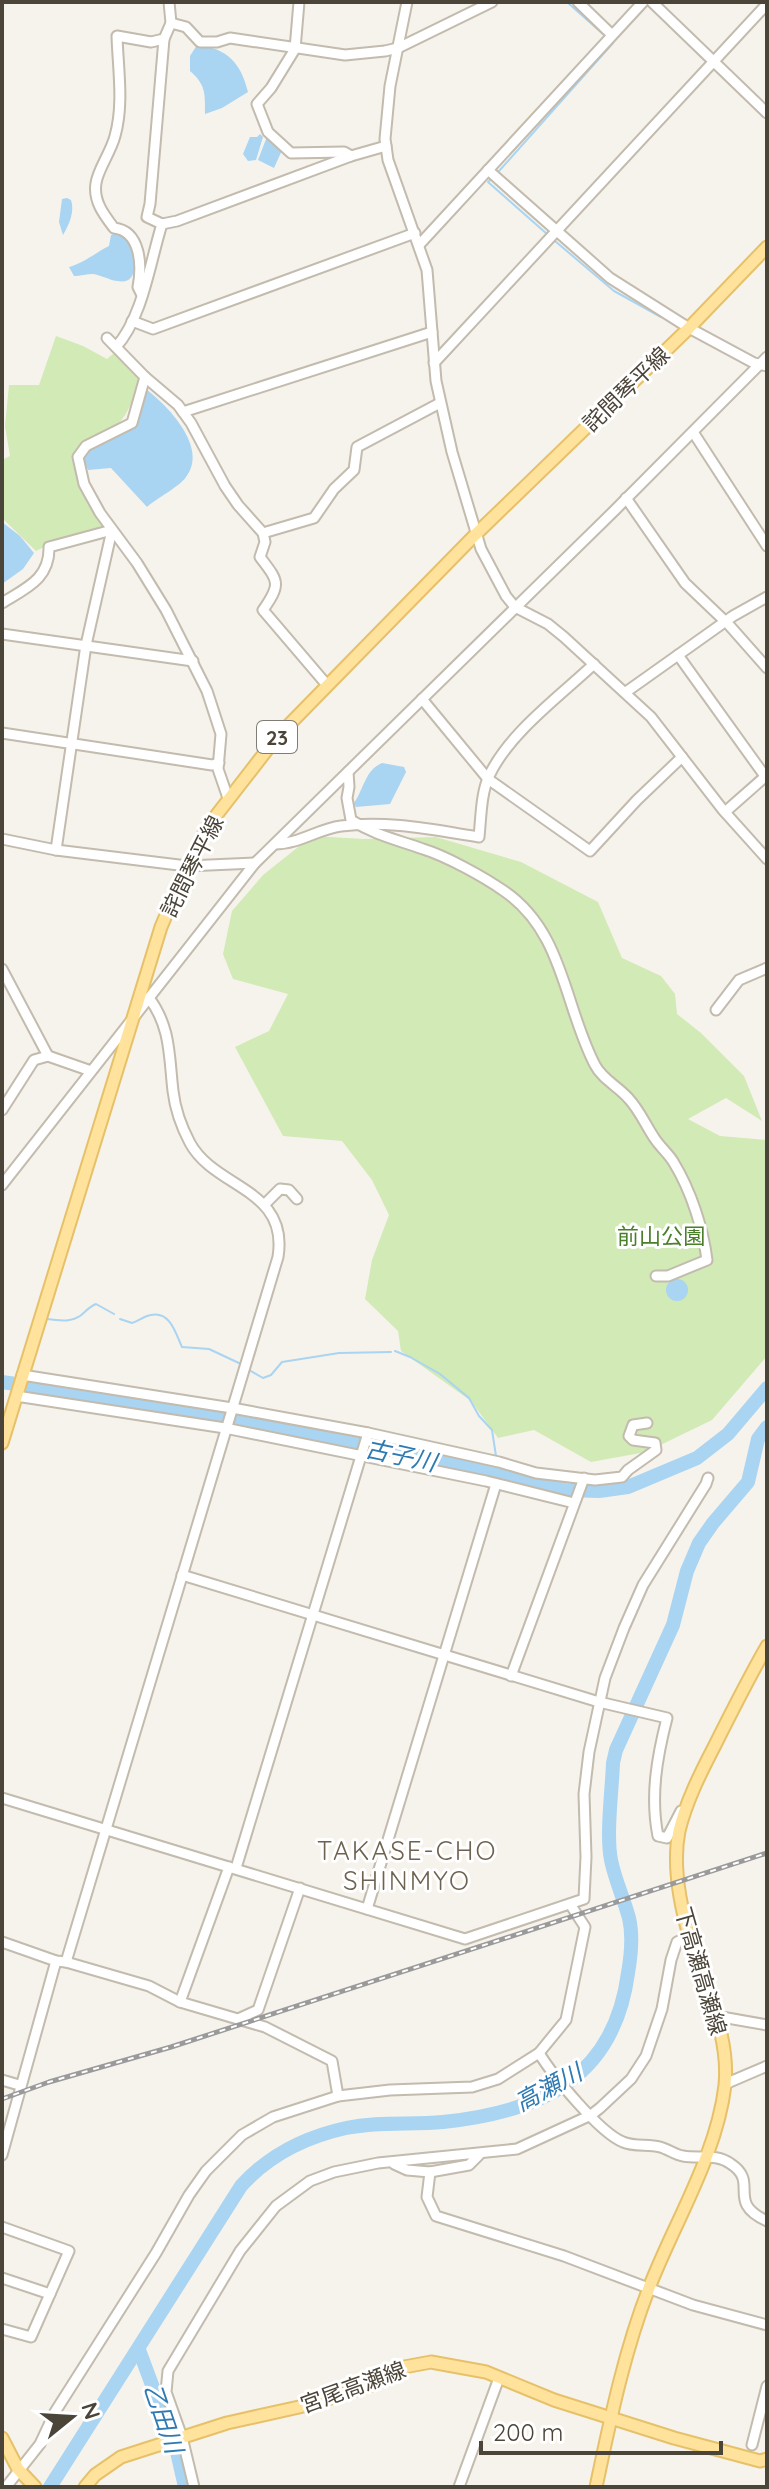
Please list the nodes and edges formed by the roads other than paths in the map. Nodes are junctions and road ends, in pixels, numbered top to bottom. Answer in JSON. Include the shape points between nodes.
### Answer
{"nodes":[{"id":1,"x":169,"y":2,"type":"edge"},
{"id":2,"x":299,"y":2,"type":"edge"},
{"id":3,"x":407,"y":2,"type":"edge"},
{"id":4,"x":492,"y":2,"type":"edge"},
{"id":5,"x":578,"y":2,"type":"edge"},
{"id":6,"x":643,"y":2,"type":"edge"},
{"id":7,"x":652,"y":2,"type":"edge"},
{"id":8,"x":767,"y":4,"type":"edge"},
{"id":9,"x":171,"y":23,"type":"junction"},
{"id":10,"x":612,"y":35,"type":"junction"},
{"id":11,"x":164,"y":39,"type":"junction"},
{"id":12,"x":398,"y":48,"type":"junction"},
{"id":13,"x":295,"y":49,"type":"junction"},
{"id":14,"x":713,"y":62,"type":"junction"},
{"id":15,"x":767,"y":113,"type":"edge"},
{"id":16,"x":386,"y":146,"type":"junction"},
{"id":17,"x":351,"y":156,"type":"junction"},
{"id":18,"x":488,"y":170,"type":"junction"},
{"id":19,"x":162,"y":224,"type":"junction"},
{"id":20,"x":415,"y":233,"type":"junction"},
{"id":21,"x":553,"y":235,"type":"junction"},
{"id":22,"x":419,"y":245,"type":"junction"},
{"id":23,"x":767,"y":247,"type":"edge"},
{"id":24,"x":142,"y":295,"type":"junction"},
{"id":25,"x":132,"y":321,"type":"junction"},
{"id":26,"x":689,"y":328,"type":"junction"},
{"id":27,"x":432,"y":332,"type":"junction"},
{"id":28,"x":107,"y":338,"type":"dead end"},
{"id":29,"x":116,"y":347,"type":"junction"},
{"id":30,"x":434,"y":363,"type":"junction"},
{"id":31,"x":765,"y":363,"type":"edge"},
{"id":32,"x":145,"y":377,"type":"junction"},
{"id":33,"x":440,"y":403,"type":"junction"},
{"id":34,"x":183,"y":412,"type":"junction"},
{"id":35,"x":693,"y":432,"type":"junction"},
{"id":36,"x":626,"y":498,"type":"junction"},
{"id":37,"x":112,"y":530,"type":"junction"},
{"id":38,"x":263,"y":533,"type":"junction"},
{"id":39,"x":475,"y":535,"type":"junction"},
{"id":40,"x":767,"y":546,"type":"edge"},
{"id":41,"x":767,"y":597,"type":"edge"},
{"id":42,"x":2,"y":603,"type":"edge"},
{"id":43,"x":515,"y":607,"type":"junction"},
{"id":44,"x":725,"y":622,"type":"junction"},
{"id":45,"x":2,"y":634,"type":"edge"},
{"id":46,"x":86,"y":645,"type":"junction"},
{"id":47,"x":678,"y":655,"type":"junction"},
{"id":48,"x":193,"y":661,"type":"junction"},
{"id":49,"x":594,"y":664,"type":"junction"},
{"id":50,"x":767,"y":668,"type":"edge"},
{"id":51,"x":327,"y":685,"type":"junction"},
{"id":52,"x":626,"y":692,"type":"junction"},
{"id":53,"x":422,"y":699,"type":"junction"},
{"id":54,"x":2,"y":733,"type":"edge"},
{"id":55,"x":72,"y":744,"type":"junction"},
{"id":56,"x":682,"y":757,"type":"junction"},
{"id":57,"x":219,"y":763,"type":"junction"},
{"id":58,"x":348,"y":772,"type":"junction"},
{"id":59,"x":766,"y":777,"type":"edge"},
{"id":60,"x":488,"y":779,"type":"junction"},
{"id":61,"x":228,"y":798,"type":"junction"},
{"id":62,"x":725,"y":812,"type":"junction"},
{"id":63,"x":360,"y":825,"type":"junction"},
{"id":64,"x":2,"y":839,"type":"edge"},
{"id":65,"x":275,"y":844,"type":"junction"},
{"id":66,"x":56,"y":850,"type":"junction"},
{"id":67,"x":767,"y":859,"type":"edge"},
{"id":68,"x":255,"y":863,"type":"junction"},
{"id":69,"x":187,"y":866,"type":"junction"},
{"id":70,"x":767,"y":968,"type":"edge"},
{"id":71,"x":2,"y":969,"type":"edge"},
{"id":72,"x":149,"y":998,"type":"junction"},
{"id":73,"x":716,"y":1010,"type":"dead end"},
{"id":74,"x":130,"y":1023,"type":"junction"},
{"id":75,"x":48,"y":1056,"type":"junction"},
{"id":76,"x":91,"y":1071,"type":"junction"},
{"id":77,"x":2,"y":1110,"type":"edge"},
{"id":78,"x":2,"y":1185,"type":"edge"},
{"id":79,"x":297,"y":1199,"type":"dead end"},
{"id":80,"x":264,"y":1205,"type":"junction"},
{"id":81,"x":656,"y":1276,"type":"dead end"},
{"id":82,"x":22,"y":1375,"type":"junction"},
{"id":83,"x":97,"y":1387,"type":"junction"},
{"id":84,"x":16,"y":1396,"type":"junction"},
{"id":85,"x":90,"y":1407,"type":"junction"},
{"id":86,"x":232,"y":1410,"type":"junction"},
{"id":87,"x":647,"y":1423,"type":"dead end"},
{"id":88,"x":225,"y":1428,"type":"junction"},
{"id":89,"x":368,"y":1433,"type":"junction"},
{"id":90,"x":2,"y":1443,"type":"edge"},
{"id":91,"x":362,"y":1455,"type":"junction"},
{"id":92,"x":584,"y":1478,"type":"junction"},
{"id":93,"x":708,"y":1478,"type":"dead end"},
{"id":94,"x":496,"y":1484,"type":"junction"},
{"id":95,"x":574,"y":1502,"type":"junction"},
{"id":96,"x":182,"y":1575,"type":"junction"},
{"id":97,"x":313,"y":1615,"type":"junction"},
{"id":98,"x":767,"y":1646,"type":"edge"},
{"id":99,"x":443,"y":1654,"type":"junction"},
{"id":100,"x":511,"y":1676,"type":"junction"},
{"id":101,"x":600,"y":1703,"type":"junction"},
{"id":102,"x":2,"y":1798,"type":"edge"},
{"id":103,"x":689,"y":1799,"type":"junction"},
{"id":104,"x":105,"y":1829,"type":"junction"},
{"id":105,"x":232,"y":1868,"type":"junction"},
{"id":106,"x":300,"y":1888,"type":"junction"},
{"id":107,"x":570,"y":1904,"type":"junction"},
{"id":108,"x":367,"y":1909,"type":"junction"},
{"id":109,"x":689,"y":1936,"type":"junction"},
{"id":110,"x":2,"y":1942,"type":"edge"},
{"id":111,"x":61,"y":1961,"type":"junction"},
{"id":112,"x":180,"y":2002,"type":"junction"},
{"id":113,"x":716,"y":2016,"type":"junction"},
{"id":114,"x":238,"y":2019,"type":"junction"},
{"id":115,"x":767,"y":2025,"type":"edge"},
{"id":116,"x":540,"y":2055,"type":"junction"},
{"id":117,"x":767,"y":2066,"type":"edge"},
{"id":118,"x":2,"y":2080,"type":"edge"},
{"id":119,"x":725,"y":2084,"type":"junction"},
{"id":120,"x":19,"y":2085,"type":"junction"},
{"id":121,"x":338,"y":2096,"type":"junction"},
{"id":122,"x":587,"y":2112,"type":"junction"},
{"id":123,"x":2,"y":2155,"type":"edge"},
{"id":124,"x":479,"y":2155,"type":"junction"},
{"id":125,"x":705,"y":2157,"type":"junction"},
{"id":126,"x":391,"y":2162,"type":"junction"},
{"id":127,"x":430,"y":2172,"type":"junction"},
{"id":128,"x":767,"y":2221,"type":"edge"},
{"id":129,"x":2,"y":2227,"type":"edge"},
{"id":130,"x":2,"y":2278,"type":"edge"},
{"id":131,"x":648,"y":2289,"type":"junction"},
{"id":132,"x":50,"y":2294,"type":"junction"},
{"id":133,"x":767,"y":2325,"type":"edge"},
{"id":134,"x":2,"y":2329,"type":"edge"},
{"id":135,"x":499,"y":2378,"type":"junction"},
{"id":136,"x":767,"y":2386,"type":"edge"},
{"id":137,"x":611,"y":2418,"type":"junction"},
{"id":138,"x":2,"y":2438,"type":"edge"},
{"id":139,"x":176,"y":2439,"type":"junction"},
{"id":140,"x":752,"y":2445,"type":"dead end"},
{"id":141,"x":767,"y":2459,"type":"edge"},
{"id":142,"x":18,"y":2469,"type":"junction"},
{"id":143,"x":6,"y":2487,"type":"edge"},
{"id":144,"x":35,"y":2487,"type":"edge"},
{"id":145,"x":85,"y":2487,"type":"edge"},
{"id":146,"x":194,"y":2487,"type":"edge"},
{"id":147,"x":459,"y":2487,"type":"edge"},
{"id":148,"x":596,"y":2487,"type":"edge"}],
"edges":[{"from":1,"to":9,"type":"street"},
{"from":2,"to":13,"type":"street"},
{"from":3,"to":12,"type":"street"},
{"from":4,"to":12,"type":"street"},
{"from":5,"to":10,"type":"street"},
{"from":6,"to":10,"type":"street"},
{"from":7,"to":14,"type":"street"},
{"from":8,"to":14,"type":"street"},
{"from":9,"to":11,"type":"street"},
{"from":9,"to":13,"type":"street","via":[[186,27],[200,42],[230,38]]},
{"from":10,"to":18,"type":"street"},
{"from":11,"to":19,"type":"street","via":[[146,215]]},
{"from":11,"to":24,"type":"street","via":[[117,36],[117,132],[96,182],[98,207],[114,228],[134,241]]},
{"from":12,"to":13,"type":"street","via":[[345,55]]},
{"from":12,"to":16,"type":"street"},
{"from":13,"to":17,"type":"street","via":[[257,104],[268,132],[291,153]]},
{"from":14,"to":15,"type":"street"},
{"from":14,"to":21,"type":"street"},
{"from":16,"to":17,"type":"street"},
{"from":16,"to":20,"type":"street"},
{"from":17,"to":19,"type":"street"},
{"from":18,"to":21,"type":"street"},
{"from":18,"to":22,"type":"street"},
{"from":19,"to":24,"type":"street"},
{"from":20,"to":22,"type":"street"},
{"from":20,"to":25,"type":"street","via":[[153,329]]},
{"from":21,"to":26,"type":"street"},
{"from":21,"to":30,"type":"street"},
{"from":22,"to":27,"type":"street","via":[[427,270]]},
{"from":23,"to":26,"type":"main road","name":"詫間琴平線","number":"23"},
{"from":24,"to":25,"type":"street"},
{"from":25,"to":29,"type":"street"},
{"from":26,"to":31,"type":"street"},
{"from":26,"to":39,"type":"main road","name":"詫間琴平線","number":"23"},
{"from":27,"to":30,"type":"street"},
{"from":27,"to":34,"type":"street"},
{"from":28,"to":29,"type":"street"},
{"from":29,"to":32,"type":"street"},
{"from":30,"to":33,"type":"street"},
{"from":31,"to":35,"type":"street"},
{"from":32,"to":34,"type":"street"},
{"from":32,"to":37,"type":"street","via":[[132,423],[86,446],[78,457],[84,484]]},
{"from":33,"to":38,"type":"street","via":[[357,447],[354,470],[314,518]]},
{"from":33,"to":39,"type":"street"},
{"from":34,"to":38,"type":"street","via":[[225,486]]},
{"from":35,"to":36,"type":"street"},
{"from":35,"to":40,"type":"street"},
{"from":36,"to":43,"type":"street"},
{"from":36,"to":44,"type":"street","via":[[685,583]]},
{"from":37,"to":42,"type":"street","via":[[49,547],[49,562],[36,582]]},
{"from":37,"to":46,"type":"street"},
{"from":37,"to":48,"type":"street"},
{"from":38,"to":51,"type":"street","via":[[260,557],[277,584],[263,610]]},
{"from":39,"to":43,"type":"street"},
{"from":39,"to":51,"type":"main road","name":"詫間琴平線","number":"23"},
{"from":41,"to":44,"type":"street"},
{"from":43,"to":49,"type":"street","via":[[548,624]]},
{"from":43,"to":53,"type":"street"},
{"from":44,"to":47,"type":"street"},
{"from":44,"to":50,"type":"street"},
{"from":45,"to":46,"type":"street"},
{"from":46,"to":48,"type":"street"},
{"from":46,"to":55,"type":"street"},
{"from":47,"to":52,"type":"street"},
{"from":47,"to":59,"type":"street"},
{"from":48,"to":57,"type":"street","via":[[221,734]]},
{"from":49,"to":52,"type":"street"},
{"from":49,"to":60,"type":"street","via":[[516,738]]},
{"from":51,"to":61,"type":"main road","name":"詫間琴平線","number":"23"},
{"from":52,"to":56,"type":"street"},
{"from":53,"to":58,"type":"street"},
{"from":53,"to":60,"type":"street"},
{"from":54,"to":55,"type":"street"},
{"from":55,"to":57,"type":"street"},
{"from":55,"to":66,"type":"street"},
{"from":56,"to":60,"type":"street","via":[[590,851]]},
{"from":56,"to":62,"type":"street"},
{"from":57,"to":61,"type":"street"},
{"from":58,"to":63,"type":"street","via":[[351,820]]},
{"from":58,"to":65,"type":"street"},
{"from":59,"to":62,"type":"street"},
{"from":60,"to":63,"type":"street","via":[[479,837]]},
{"from":61,"to":69,"type":"main road","name":"詫間琴平線","number":"23"},
{"from":62,"to":67,"type":"street"},
{"from":63,"to":65,"type":"street"},
{"from":63,"to":81,"type":"street","via":[[426,850],[504,891],[538,926],[555,954],[596,1067],[629,1099],[672,1159],[705,1243],[707,1260]]},
{"from":64,"to":66,"type":"street"},
{"from":65,"to":68,"type":"street"},
{"from":66,"to":69,"type":"street"},
{"from":68,"to":69,"type":"street"},
{"from":68,"to":72,"type":"street"},
{"from":69,"to":74,"type":"main road","name":"詫間琴平線","number":"23"},
{"from":70,"to":73,"type":"street","via":[[739,980]]},
{"from":71,"to":75,"type":"street"},
{"from":72,"to":74,"type":"street"},
{"from":72,"to":80,"type":"street","via":[[167,1031],[173,1092],[191,1144]]},
{"from":74,"to":76,"type":"street"},
{"from":74,"to":82,"type":"main road","name":"詫間琴平線","number":"23"},
{"from":75,"to":76,"type":"street"},
{"from":75,"to":77,"type":"street","via":[[34,1060]]},
{"from":76,"to":78,"type":"street"},
{"from":79,"to":80,"type":"street","via":[[280,1189]]},
{"from":80,"to":86,"type":"street","via":[[281,1238]]},
{"from":82,"to":83,"type":"street"},
{"from":82,"to":84,"type":"main road","name":"詫間琴平線","number":"23"},
{"from":83,"to":85,"type":"street"},
{"from":83,"to":86,"type":"street"},
{"from":84,"to":85,"type":"street"},
{"from":84,"to":90,"type":"main road","name":"詫間琴平線","number":"23"},
{"from":85,"to":88,"type":"street"},
{"from":86,"to":88,"type":"street"},
{"from":86,"to":89,"type":"street"},
{"from":87,"to":92,"type":"street","via":[[633,1425],[629,1436],[655,1443],[656,1450],[622,1477]]},
{"from":88,"to":91,"type":"street"},
{"from":88,"to":96,"type":"street"},
{"from":89,"to":91,"type":"street"},
{"from":89,"to":92,"type":"street","via":[[536,1473]]},
{"from":91,"to":94,"type":"street"},
{"from":91,"to":97,"type":"street"},
{"from":92,"to":95,"type":"street"},
{"from":93,"to":101,"type":"street","via":[[643,1585]]},
{"from":94,"to":95,"type":"street"},
{"from":94,"to":99,"type":"street"},
{"from":95,"to":100,"type":"street"},
{"from":96,"to":97,"type":"street"},
{"from":96,"to":104,"type":"street"},
{"from":97,"to":99,"type":"street"},
{"from":97,"to":105,"type":"street"},
{"from":98,"to":103,"type":"main road","name":"下高瀬高瀬線"},
{"from":99,"to":100,"type":"street"},
{"from":99,"to":108,"type":"street"},
{"from":100,"to":101,"type":"street"},
{"from":101,"to":103,"type":"street","via":[[667,1718],[653,1801],[658,1836],[671,1834]]},
{"from":101,"to":107,"type":"street","via":[[584,1794],[584,1899]]},
{"from":102,"to":104,"type":"street"},
{"from":103,"to":109,"type":"main road","name":"下高瀬高瀬線","via":[[677,1862]]},
{"from":104,"to":105,"type":"street"},
{"from":104,"to":111,"type":"street"},
{"from":105,"to":106,"type":"street"},
{"from":105,"to":112,"type":"street"},
{"from":106,"to":108,"type":"street"},
{"from":106,"to":114,"type":"street","via":[[258,2010]]},
{"from":107,"to":108,"type":"street","via":[[465,1939]]},
{"from":107,"to":116,"type":"street","via":[[585,1927],[575,1985],[566,2020]]},
{"from":109,"to":113,"type":"main road","name":"下高瀬高瀬線"},
{"from":109,"to":122,"type":"street","via":[[677,1942],[646,2056],[631,2079]]},
{"from":110,"to":111,"type":"street"},
{"from":111,"to":112,"type":"street","via":[[149,1986]]},
{"from":111,"to":120,"type":"street"},
{"from":112,"to":114,"type":"street"},
{"from":113,"to":115,"type":"street"},
{"from":113,"to":119,"type":"main road","name":"下高瀬高瀬線"},
{"from":114,"to":121,"type":"street","via":[[332,2061]]},
{"from":116,"to":121,"type":"street","via":[[472,2087]]},
{"from":116,"to":122,"type":"street"},
{"from":117,"to":119,"type":"street"},
{"from":118,"to":120,"type":"street"},
{"from":119,"to":125,"type":"main road","name":"下高瀬高瀬線"},
{"from":120,"to":123,"type":"street"},
{"from":121,"to":142,"type":"street","via":[[297,2107],[255,2127],[206,2171],[40,2444]]},
{"from":122,"to":124,"type":"street","via":[[517,2149]]},
{"from":122,"to":125,"type":"street","via":[[625,2143]]},
{"from":124,"to":126,"type":"street"},
{"from":124,"to":127,"type":"street","via":[[469,2165]]},
{"from":125,"to":128,"type":"street","via":[[717,2157],[740,2172],[747,2208]]},
{"from":125,"to":131,"type":"main road","name":"下高瀬高瀬線"},
{"from":126,"to":127,"type":"street"},
{"from":126,"to":139,"type":"street","via":[[310,2181],[276,2206],[240,2251],[168,2371],[166,2392]]},
{"from":127,"to":131,"type":"street","via":[[427,2197],[436,2216]]},
{"from":129,"to":132,"type":"street","via":[[69,2251]]},
{"from":130,"to":132,"type":"street"},
{"from":131,"to":133,"type":"street"},
{"from":131,"to":137,"type":"main road","name":"下高瀬高瀬線"},
{"from":132,"to":134,"type":"street","via":[[31,2337]]},
{"from":135,"to":137,"type":"main road","name":"宮尾高瀬線"},
{"from":135,"to":139,"type":"main road","name":"宮尾高瀬線","via":[[447,2364],[412,2365],[308,2405]]},
{"from":135,"to":147,"type":"street"},
{"from":136,"to":140,"type":"street"},
{"from":137,"to":141,"type":"main road","name":"宮尾高瀬線"},
{"from":137,"to":148,"type":"main road","name":"下高瀬高瀬線"},
{"from":138,"to":142,"type":"main road"},
{"from":139,"to":145,"type":"main road","name":"宮尾高瀬線","via":[[121,2457]]},
{"from":139,"to":146,"type":"street"},
{"from":142,"to":143,"type":"street"},
{"from":142,"to":144,"type":"main road"}]}
